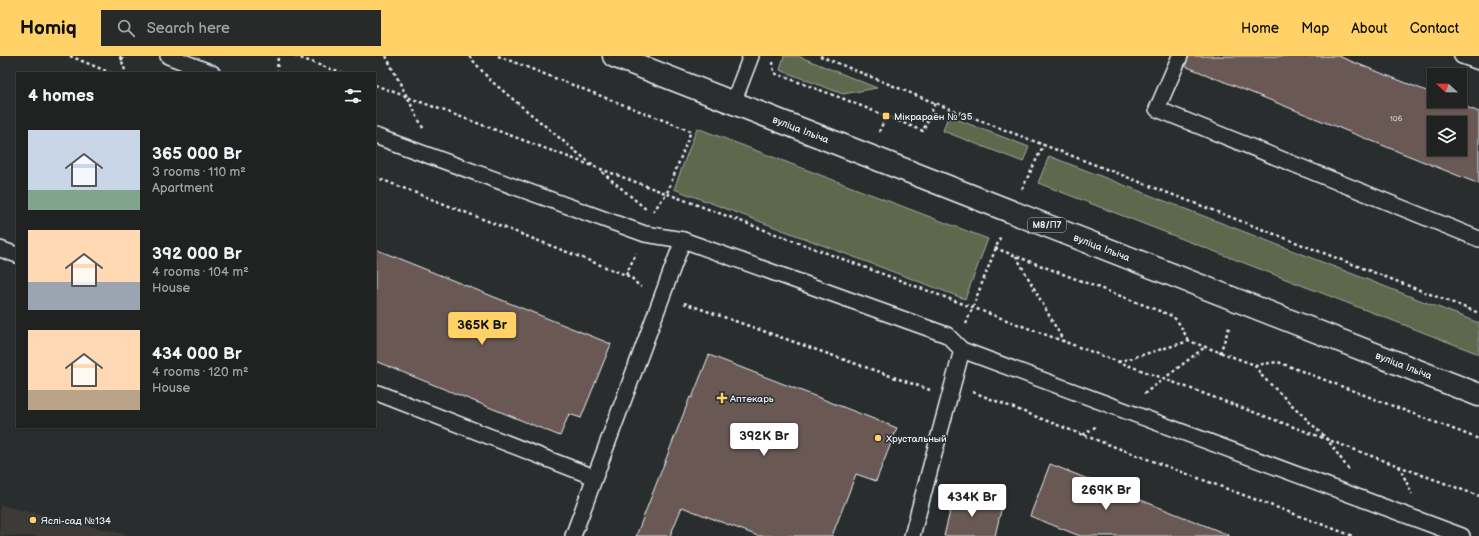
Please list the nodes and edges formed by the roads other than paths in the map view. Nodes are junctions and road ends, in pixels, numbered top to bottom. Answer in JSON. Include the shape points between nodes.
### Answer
{"nodes":[{"id":1,"x":168,"y":56,"type":"edge"},
{"id":2,"x":614,"y":56,"type":"edge"},
{"id":3,"x":751,"y":56,"type":"edge"},
{"id":4,"x":1180,"y":56,"type":"edge"},
{"id":5,"x":1462,"y":56,"type":"edge"},
{"id":6,"x":1479,"y":62,"type":"edge"},
{"id":7,"x":209,"y":72,"type":"edge"},
{"id":8,"x":733,"y":103,"type":"junction"},
{"id":9,"x":376,"y":136,"type":"edge"},
{"id":10,"x":1479,"y":239,"type":"edge"},
{"id":11,"x":683,"y":240,"type":"junction"},
{"id":12,"x":0,"y":249,"type":"edge"},
{"id":13,"x":16,"y":255,"type":"edge"},
{"id":14,"x":962,"y":350,"type":"junction"},
{"id":15,"x":376,"y":392,"type":"edge"},
{"id":16,"x":1479,"y":395,"type":"edge"},
{"id":17,"x":594,"y":476,"type":"junction"},
{"id":18,"x":573,"y":536,"type":"edge"},
{"id":19,"x":912,"y":536,"type":"edge"},
{"id":20,"x":1462,"y":536,"type":"edge"}],
"edges":[{"from":1,"to":7,"type":"lane"},
{"from":2,"to":8,"type":"main road","name":"вуліца Ільіча","number":"М8/П7"},
{"from":3,"to":8,"type":"lane"},
{"from":4,"to":10,"type":"lane","via":[[1157,109]]},
{"from":5,"to":6,"type":"lane"},
{"from":8,"to":16,"type":"main road","name":"вуліца Ільіча","number":"М8/П7"},
{"from":9,"to":11,"type":"lane","via":[[645,234]]},
{"from":11,"to":14,"type":"lane","via":[[947,335]]},
{"from":11,"to":17,"type":"lane"},
{"from":12,"to":13,"type":"lane"},
{"from":14,"to":19,"type":"lane"},
{"from":14,"to":20,"type":"lane"},
{"from":15,"to":17,"type":"lane"},
{"from":17,"to":18,"type":"lane"}]}
